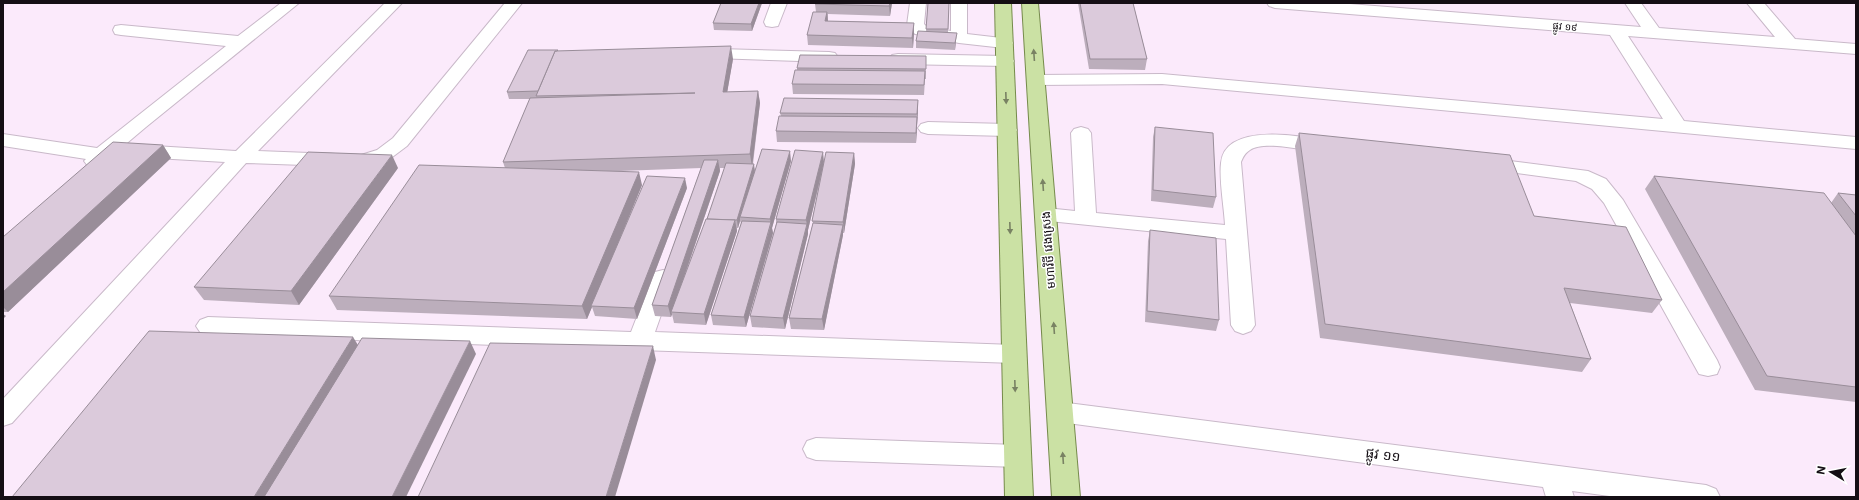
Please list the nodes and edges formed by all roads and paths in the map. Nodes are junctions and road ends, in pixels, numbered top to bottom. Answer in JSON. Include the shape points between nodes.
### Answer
{"nodes":[{"id":1,"x":292,"y":3,"type":"edge"},
{"id":2,"x":394,"y":3,"type":"edge"},
{"id":3,"x":514,"y":3,"type":"edge"},
{"id":4,"x":779,"y":3,"type":"edge"},
{"id":5,"x":918,"y":3,"type":"edge"},
{"id":6,"x":959,"y":3,"type":"edge"},
{"id":7,"x":1003,"y":3,"type":"edge"},
{"id":8,"x":1030,"y":3,"type":"edge"},
{"id":9,"x":1275,"y":3,"type":"edge"},
{"id":10,"x":1633,"y":3,"type":"edge"},
{"id":11,"x":1755,"y":3,"type":"edge"},
{"id":12,"x":1382,"y":7,"type":"edge"},
{"id":13,"x":772,"y":22,"type":"dead end"},
{"id":14,"x":121,"y":30,"type":"dead end"},
{"id":15,"x":1616,"y":30,"type":"junction"},
{"id":16,"x":1654,"y":33,"type":"junction"},
{"id":17,"x":959,"y":38,"type":"junction"},
{"id":18,"x":242,"y":42,"type":"junction"},
{"id":19,"x":1790,"y":44,"type":"junction"},
{"id":20,"x":1856,"y":49,"type":"edge"},
{"id":21,"x":1004,"y":52,"type":"junction"},
{"id":22,"x":719,"y":54,"type":"edge"},
{"id":23,"x":846,"y":58,"type":"edge"},
{"id":24,"x":885,"y":58,"type":"edge"},
{"id":25,"x":1036,"y":80,"type":"junction"},
{"id":26,"x":1677,"y":126,"type":"junction"},
{"id":27,"x":928,"y":128,"type":"dead end"},
{"id":28,"x":1007,"y":130,"type":"junction"},
{"id":29,"x":1081,"y":133,"type":"dead end"},
{"id":30,"x":3,"y":140,"type":"edge"},
{"id":31,"x":1856,"y":143,"type":"edge"},
{"id":32,"x":1339,"y":149,"type":"edge"},
{"id":33,"x":105,"y":152,"type":"junction"},
{"id":34,"x":242,"y":157,"type":"junction"},
{"id":35,"x":1464,"y":162,"type":"edge"},
{"id":36,"x":84,"y":170,"type":"edge"},
{"id":37,"x":1046,"y":215,"type":"junction"},
{"id":38,"x":1086,"y":219,"type":"junction"},
{"id":39,"x":1236,"y":233,"type":"junction"},
{"id":40,"x":670,"y":260,"type":"edge"},
{"id":41,"x":1243,"y":325,"type":"dead end"},
{"id":42,"x":208,"y":326,"type":"dead end"},
{"id":43,"x":640,"y":341,"type":"junction"},
{"id":44,"x":1014,"y":354,"type":"junction"},
{"id":45,"x":1708,"y":367,"type":"dead end"},
{"id":46,"x":1060,"y":412,"type":"junction"},
{"id":47,"x":3,"y":416,"type":"edge"},
{"id":48,"x":816,"y":449,"type":"dead end"},
{"id":49,"x":1017,"y":456,"type":"junction"},
{"id":50,"x":1556,"y":487,"type":"edge"},
{"id":51,"x":1018,"y":497,"type":"edge"},
{"id":52,"x":1066,"y":497,"type":"edge"},
{"id":53,"x":1706,"y":497,"type":"edge"}],
"edges":[{"from":1,"to":18,"type":"street"},
{"from":2,"to":34,"type":"street"},
{"from":3,"to":34,"type":"street","via":[[400,142],[384,154],[362,161]]},
{"from":4,"to":13,"type":"street"},
{"from":5,"to":17,"type":"street","via":[[916,27]]},
{"from":6,"to":17,"type":"street"},
{"from":7,"to":21,"type":"main road"},
{"from":25,"to":8,"type":"main road","name":"មហាវិថី វេងស្រេង","one_way":true},
{"from":9,"to":12,"type":"street","name":"ផ្លូវ ១៩"},
{"from":10,"to":16,"type":"street"},
{"from":11,"to":19,"type":"street"},
{"from":12,"to":15,"type":"street","name":"ផ្លូវ ១៩"},
{"from":14,"to":18,"type":"street"},
{"from":15,"to":16,"type":"street","name":"ផ្លូវ ១៩"},
{"from":15,"to":26,"type":"street"},
{"from":16,"to":19,"type":"street","name":"ផ្លូវ ១៩"},
{"from":17,"to":21,"type":"street"},
{"from":18,"to":33,"type":"street"},
{"from":19,"to":20,"type":"street","name":"ផ្លូវ ១៩"},
{"from":21,"to":24,"type":"street"},
{"from":21,"to":28,"type":"main road","one_way":true},
{"from":22,"to":23,"type":"street"},
{"from":25,"to":26,"type":"street","via":[[1162,79]]},
{"from":37,"to":25,"type":"main road","name":"មហាវិថី វេងស្រេង","one_way":true},
{"from":26,"to":31,"type":"street"},
{"from":27,"to":28,"type":"street"},
{"from":28,"to":44,"type":"main road","one_way":true},
{"from":29,"to":38,"type":"street"},
{"from":30,"to":33,"type":"street"},
{"from":32,"to":39,"type":"street","via":[[1262,140],[1248,143],[1237,150],[1231,162]]},
{"from":33,"to":34,"type":"street"},
{"from":33,"to":36,"type":"street"},
{"from":34,"to":47,"type":"street"},
{"from":35,"to":45,"type":"street","via":[[1580,174],[1599,184],[1613,200]]},
{"from":37,"to":38,"type":"street"},
{"from":46,"to":37,"type":"main road","name":"មហាវិថី វេងស្រេង","one_way":true},
{"from":38,"to":39,"type":"street"},
{"from":39,"to":41,"type":"street"},
{"from":40,"to":43,"type":"street"},
{"from":42,"to":43,"type":"street"},
{"from":43,"to":44,"type":"street"},
{"from":44,"to":49,"type":"main road","one_way":true},
{"from":46,"to":50,"type":"street","name":"ផ្លូវ ១១"},
{"from":52,"to":46,"type":"main road","name":"មហាវិថី វេងស្រេង","one_way":true},
{"from":48,"to":49,"type":"street"},
{"from":49,"to":51,"type":"main road"},
{"from":50,"to":53,"type":"street","name":"ផ្លូវ ១១"}]}
